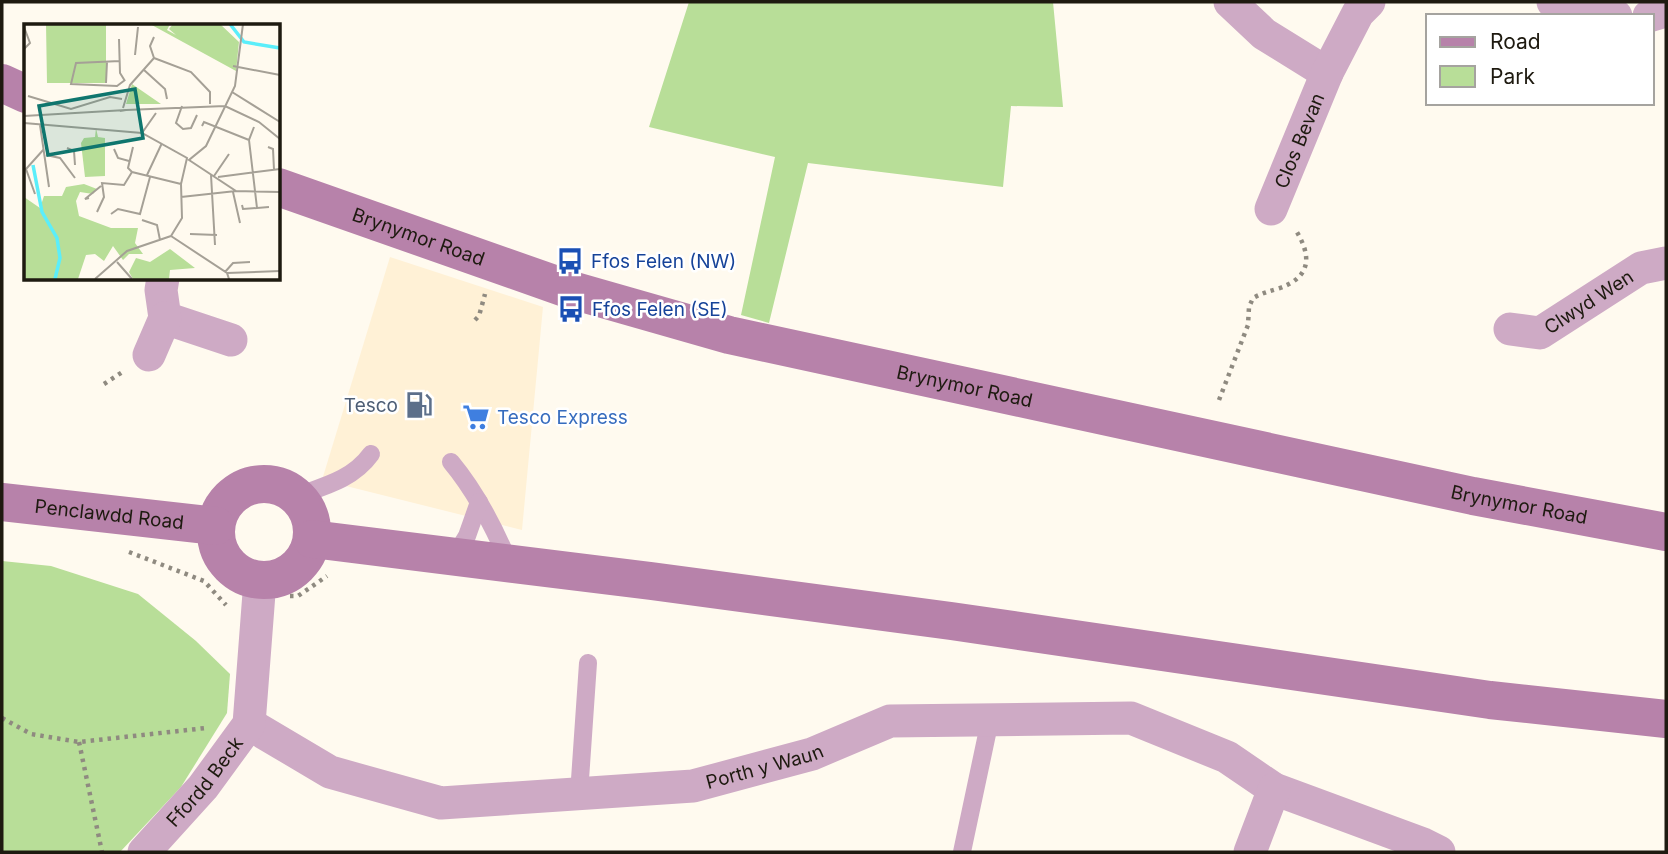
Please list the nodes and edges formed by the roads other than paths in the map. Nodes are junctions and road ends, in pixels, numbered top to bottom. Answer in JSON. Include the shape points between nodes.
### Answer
{"nodes":[{"id":1,"x":1230,"y":2,"type":"edge"},
{"id":2,"x":1369,"y":2,"type":"edge"},
{"id":3,"x":1553,"y":2,"type":"edge"},
{"id":4,"x":1581,"y":14,"type":"edge"},
{"id":5,"x":1327,"y":73,"type":"junction"},
{"id":6,"x":280,"y":188,"type":"edge"},
{"id":7,"x":1280,"y":214,"type":"road end"},
{"id":8,"x":1666,"y":263,"type":"edge"},
{"id":9,"x":163,"y":280,"type":"edge"},
{"id":10,"x":165,"y":318,"type":"junction"},
{"id":11,"x":1510,"y":329,"type":"dead end"},
{"id":12,"x":231,"y":340,"type":"dead end"},
{"id":13,"x":149,"y":355,"type":"dead end"},
{"id":14,"x":372,"y":454,"type":"dead end"},
{"id":15,"x":451,"y":462,"type":"dead end"},
{"id":16,"x":297,"y":496,"type":"junction"},
{"id":17,"x":2,"y":502,"type":"edge"},
{"id":18,"x":479,"y":502,"type":"junction"},
{"id":19,"x":216,"y":526,"type":"junction"},
{"id":20,"x":1666,"y":532,"type":"edge"},
{"id":21,"x":312,"y":539,"type":"junction"},
{"id":22,"x":455,"y":556,"type":"junction"},
{"id":23,"x":509,"y":563,"type":"junction"},
{"id":24,"x":260,"y":580,"type":"junction"},
{"id":25,"x":588,"y":663,"type":"dead end"},
{"id":26,"x":1666,"y":719,"type":"edge"},
{"id":27,"x":990,"y":720,"type":"junction"},
{"id":28,"x":248,"y":724,"type":"junction"},
{"id":29,"x":1274,"y":789,"type":"junction"},
{"id":30,"x":579,"y":794,"type":"junction"},
{"id":31,"x":144,"y":852,"type":"edge"},
{"id":32,"x":962,"y":852,"type":"edge"},
{"id":33,"x":1250,"y":852,"type":"edge"},
{"id":34,"x":1439,"y":852,"type":"edge"}],
"edges":[{"from":1,"to":5,"type":"street","name":"Clos Bevan","via":[[1264,34]]},
{"from":2,"to":5,"type":"street","name":"Clos Bevan"},
{"from":3,"to":4,"type":"street"},
{"from":5,"to":7,"type":"street","name":"Clos Bevan"},
{"from":6,"to":20,"type":"main road","name":"Brynymor Road","via":[[568,289],[729,335],[1473,496]]},
{"from":8,"to":11,"type":"street","name":"Clwyd Wen","via":[[1641,268],[1540,333]]},
{"from":9,"to":10,"type":"street"},
{"from":10,"to":12,"type":"street"},
{"from":10,"to":13,"type":"street"},
{"from":14,"to":16,"type":"lane","via":[[347,477]]},
{"from":15,"to":18,"type":"lane"},
{"from":16,"to":19,"type":"main road","via":[[270,484],[240,490],[228,499]]},
{"from":16,"to":21,"type":"main road","via":[[309,516]]},
{"from":17,"to":19,"type":"main road","name":"Penclawdd Road"},
{"from":18,"to":22,"type":"lane"},
{"from":18,"to":23,"type":"lane"},
{"from":19,"to":24,"type":"main road","via":[[222,556],[232,568]]},
{"from":21,"to":22,"type":"main road"},
{"from":21,"to":24,"type":"main road","via":[[299,565],[288,574]]},
{"from":22,"to":23,"type":"main road"},
{"from":23,"to":26,"type":"main road","via":[[964,623],[1490,701]]},
{"from":24,"to":28,"type":"street","name":"Ffordd Beck"},
{"from":25,"to":30,"type":"lane"},
{"from":27,"to":29,"type":"street","name":"Porth y Waun","via":[[1131,718],[1227,757]]},
{"from":27,"to":30,"type":"street","name":"Porth y Waun","via":[[890,721],[812,754],[693,786]]},
{"from":27,"to":32,"type":"lane"},
{"from":28,"to":30,"type":"street","name":"Porth y Waun","via":[[330,772],[441,803]]},
{"from":28,"to":31,"type":"street","name":"Ffordd Beck","via":[[203,787]]},
{"from":29,"to":33,"type":"street"},
{"from":29,"to":34,"type":"street","name":"Porth y Waun"}]}
